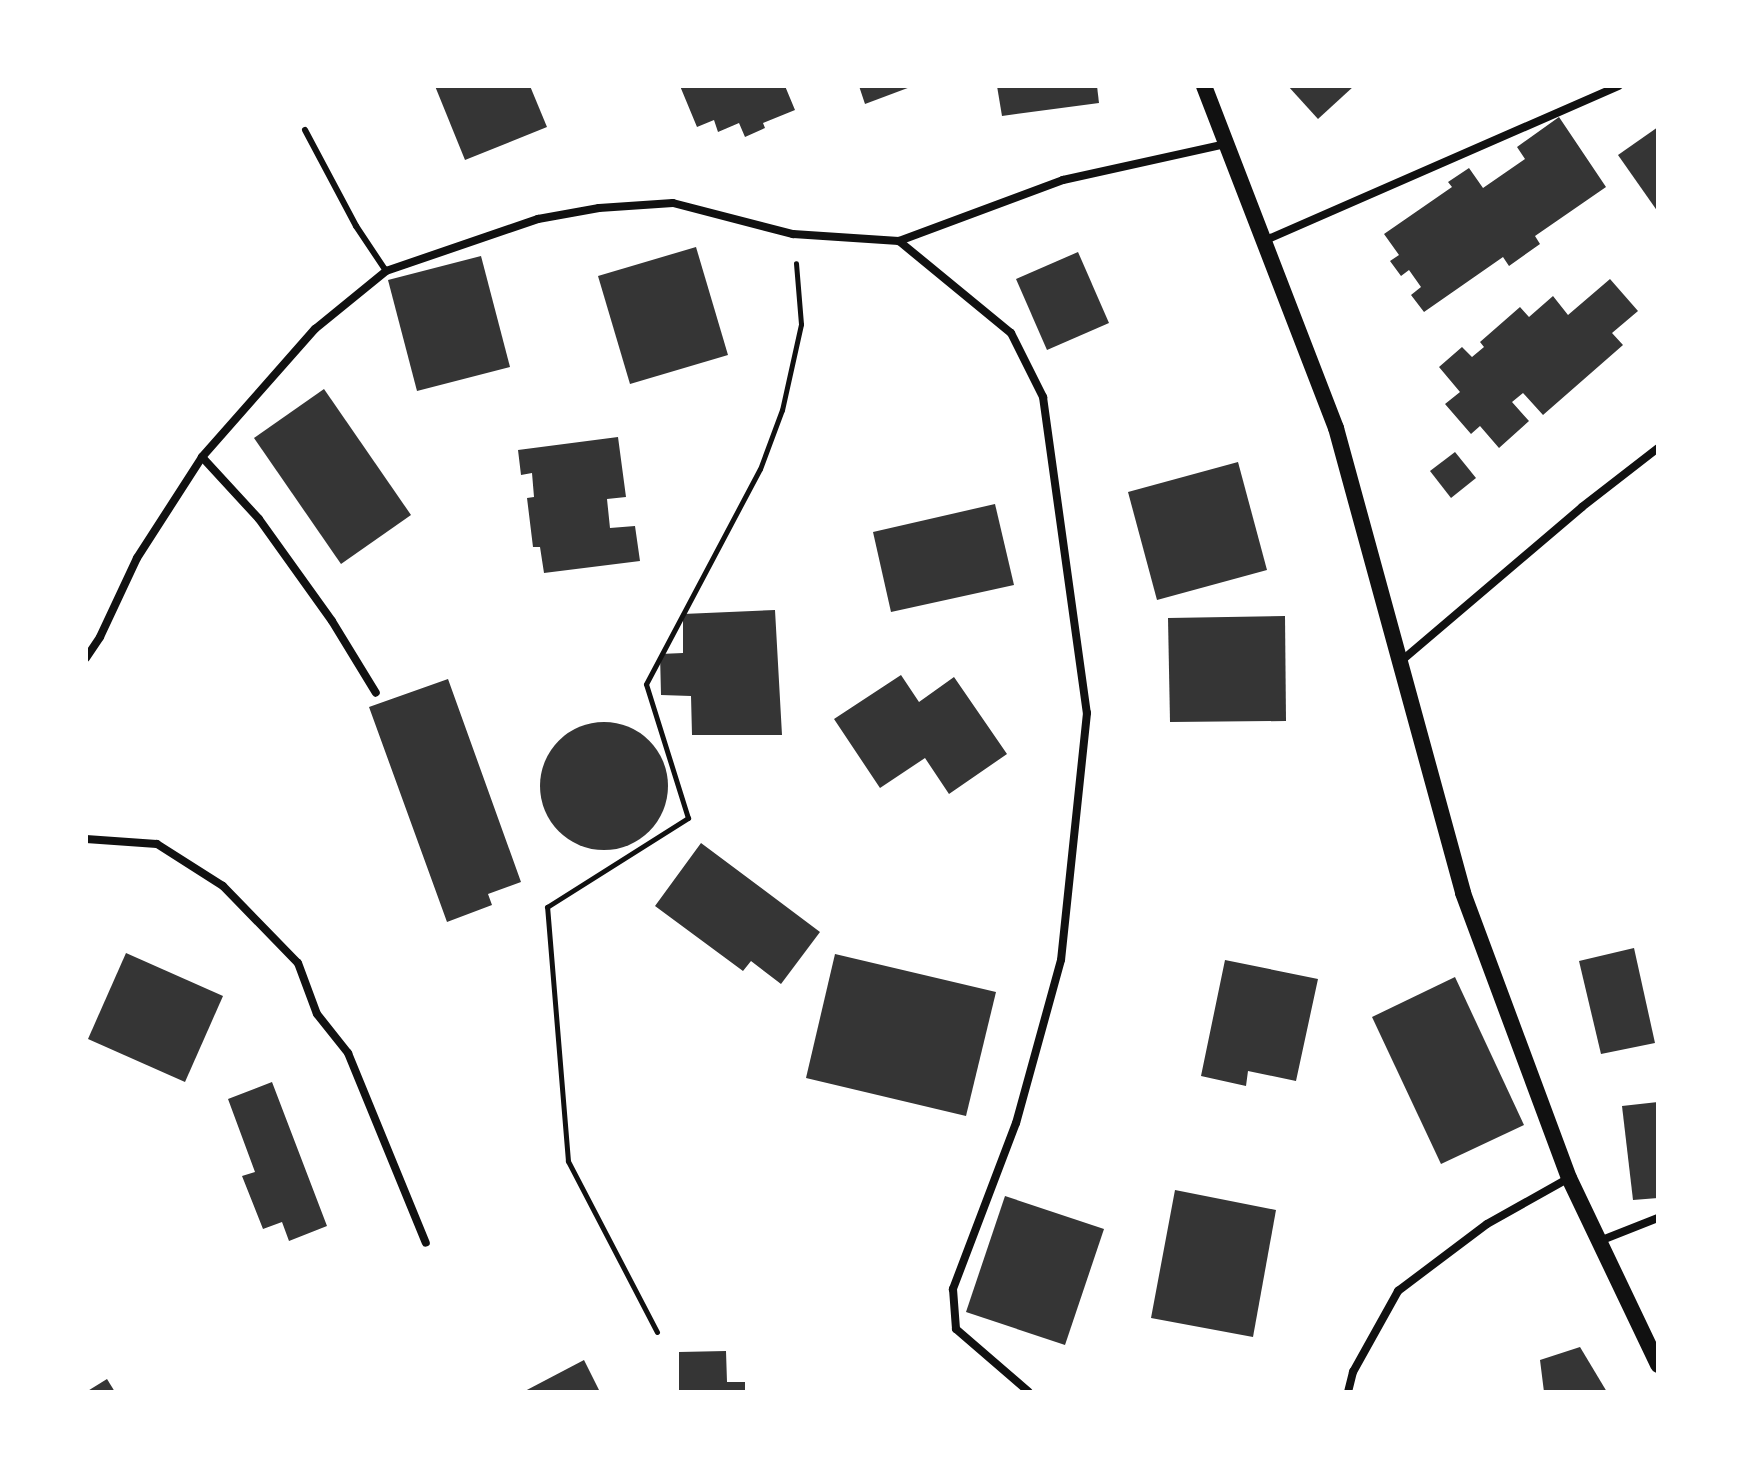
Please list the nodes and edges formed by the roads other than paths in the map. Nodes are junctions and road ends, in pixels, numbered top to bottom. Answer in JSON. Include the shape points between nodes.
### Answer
{"nodes":[{"id":1,"x":1204,"y":86,"type":"edge"},
{"id":2,"x":1619,"y":86,"type":"edge"},
{"id":3,"x":305,"y":130,"type":"dead end"},
{"id":4,"x":1225,"y":144,"type":"junction"},
{"id":5,"x":1266,"y":240,"type":"junction"},
{"id":6,"x":899,"y":241,"type":"junction"},
{"id":7,"x":386,"y":271,"type":"junction"},
{"id":8,"x":1658,"y":448,"type":"edge"},
{"id":9,"x":202,"y":457,"type":"junction"},
{"id":10,"x":86,"y":658,"type":"edge"},
{"id":11,"x":1400,"y":663,"type":"junction"},
{"id":12,"x":376,"y":693,"type":"dead end"},
{"id":13,"x":86,"y":839,"type":"edge"},
{"id":14,"x":1569,"y":1178,"type":"junction"},
{"id":15,"x":1658,"y":1218,"type":"edge"},
{"id":16,"x":1596,"y":1242,"type":"junction"},
{"id":17,"x":426,"y":1243,"type":"dead end"},
{"id":18,"x":1658,"y":1365,"type":"edge"},
{"id":19,"x":1029,"y":1392,"type":"edge"},
{"id":20,"x":1348,"y":1392,"type":"edge"}],
"edges":[{"from":1,"to":4,"type":"main road"},
{"from":2,"to":5,"type":"street"},
{"from":3,"to":7,"type":"lane"},
{"from":4,"to":5,"type":"main road"},
{"from":4,"to":6,"type":"street","via":[[1063,180]]},
{"from":5,"to":11,"type":"main road","via":[[1336,428]]},
{"from":6,"to":7,"type":"street","via":[[793,234],[673,203],[538,219]]},
{"from":6,"to":19,"type":"street","via":[[1011,333],[1043,397],[1087,713],[1061,960],[1016,1123],[953,1289],[956,1329]]},
{"from":7,"to":9,"type":"street","via":[[315,329]]},
{"from":8,"to":11,"type":"street"},
{"from":9,"to":10,"type":"street","via":[[137,558]]},
{"from":9,"to":12,"type":"street","via":[[259,519]]},
{"from":11,"to":14,"type":"main road","via":[[1463,893]]},
{"from":13,"to":17,"type":"street","via":[[157,844],[223,886],[298,963],[317,1014],[348,1053]]},
{"from":14,"to":16,"type":"main road"},
{"from":14,"to":20,"type":"street","via":[[1487,1224],[1398,1291],[1353,1372]]},
{"from":15,"to":16,"type":"street"},
{"from":16,"to":18,"type":"main road"}]}
